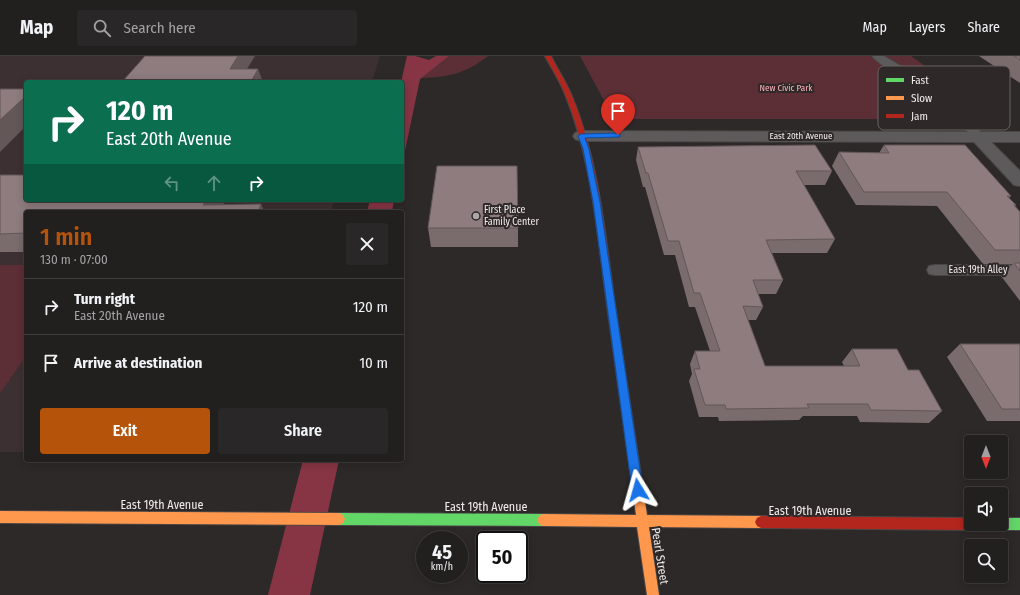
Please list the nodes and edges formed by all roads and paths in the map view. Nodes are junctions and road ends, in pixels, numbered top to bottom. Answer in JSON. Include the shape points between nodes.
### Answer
{"nodes":[{"id":1,"x":548,"y":56,"type":"edge"},
{"id":2,"x":877,"y":56,"type":"edge"},
{"id":3,"x":894,"y":66,"type":"edge"},
{"id":4,"x":973,"y":130,"type":"edge"},
{"id":5,"x":581,"y":136,"type":"junction"},
{"id":6,"x":978,"y":137,"type":"junction"},
{"id":7,"x":1020,"y":137,"type":"edge"},
{"id":8,"x":1020,"y":181,"type":"edge"},
{"id":9,"x":935,"y":270,"type":"dead end"},
{"id":10,"x":1020,"y":270,"type":"edge"},
{"id":11,"x":0,"y":517,"type":"edge"},
{"id":12,"x":642,"y":521,"type":"junction"},
{"id":13,"x":964,"y":524,"type":"edge"},
{"id":14,"x":1008,"y":524,"type":"edge"},
{"id":15,"x":1020,"y":524,"type":"edge"},
{"id":16,"x":654,"y":595,"type":"edge"}],
"edges":[{"from":1,"to":5,"type":"main road","name":"Pearl Street","via":[[570,98]]},
{"from":2,"to":3,"type":"lane"},
{"from":4,"to":6,"type":"lane"},
{"from":5,"to":6,"type":"street","name":"East 20th Avenue"},
{"from":5,"to":12,"type":"main road","name":"Pearl Street","via":[[596,202]]},
{"from":6,"to":7,"type":"street","name":"East 20th Avenue"},
{"from":6,"to":8,"type":"street"},
{"from":9,"to":10,"type":"lane","name":"East 19th Alley"},
{"from":11,"to":12,"type":"main road","name":"East 19th Avenue"},
{"from":12,"to":13,"type":"main road","name":"East 19th Avenue"},
{"from":12,"to":16,"type":"main road","name":"Pearl Street"},
{"from":14,"to":15,"type":"main road"}]}
